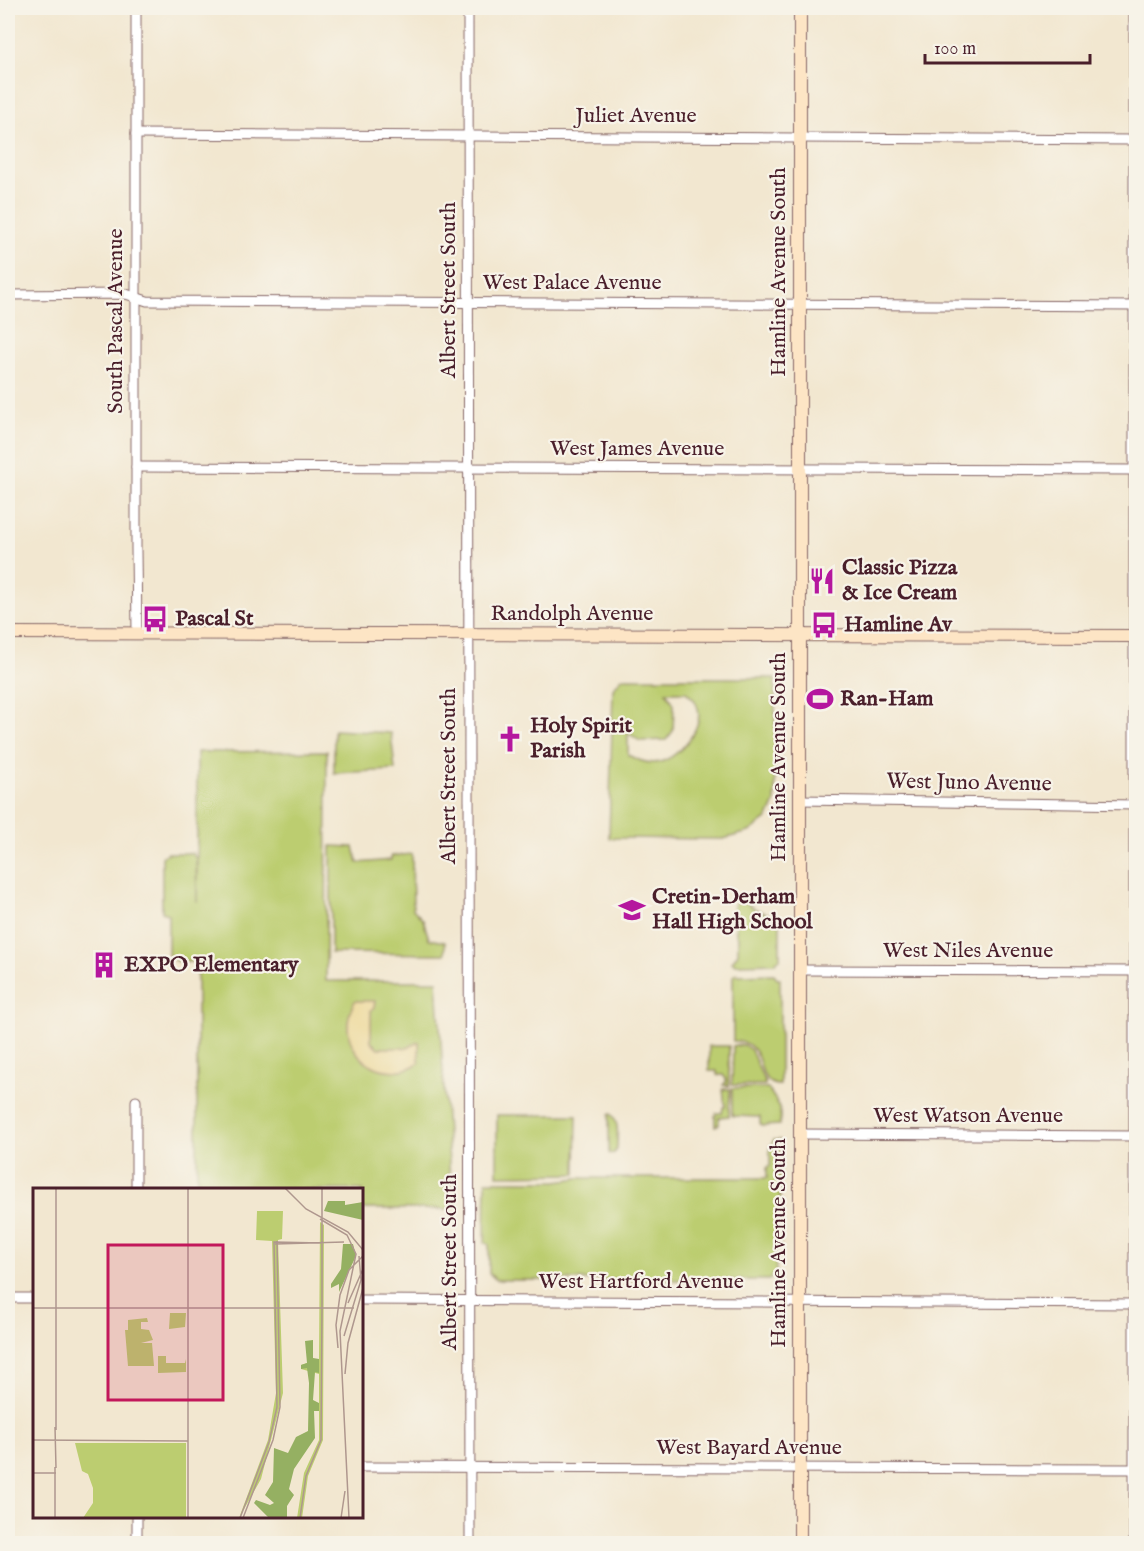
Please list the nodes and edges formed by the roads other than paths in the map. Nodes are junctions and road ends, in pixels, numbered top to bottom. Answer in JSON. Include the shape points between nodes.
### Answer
{"nodes":[{"id":1,"x":136,"y":8,"type":"edge"},
{"id":2,"x":468,"y":8,"type":"edge"},
{"id":3,"x":800,"y":8,"type":"edge"},
{"id":4,"x":1134,"y":8,"type":"edge"},
{"id":5,"x":136,"y":134,"type":"junction"},
{"id":6,"x":468,"y":135,"type":"junction"},
{"id":7,"x":800,"y":138,"type":"junction"},
{"id":8,"x":1135,"y":140,"type":"edge"},
{"id":9,"x":8,"y":295,"type":"edge"},
{"id":10,"x":135,"y":297,"type":"junction"},
{"id":11,"x":468,"y":302,"type":"junction"},
{"id":12,"x":800,"y":304,"type":"junction"},
{"id":13,"x":1135,"y":306,"type":"edge"},
{"id":14,"x":136,"y":467,"type":"junction"},
{"id":15,"x":468,"y":468,"type":"junction"},
{"id":16,"x":800,"y":469,"type":"junction"},
{"id":17,"x":1135,"y":470,"type":"edge"},
{"id":18,"x":8,"y":633,"type":"edge"},
{"id":19,"x":137,"y":634,"type":"junction"},
{"id":20,"x":468,"y":635,"type":"junction"},
{"id":21,"x":800,"y":635,"type":"junction"},
{"id":22,"x":1135,"y":636,"type":"edge"},
{"id":23,"x":800,"y":800,"type":"junction"},
{"id":24,"x":1135,"y":805,"type":"edge"},
{"id":25,"x":800,"y":970,"type":"junction"},
{"id":26,"x":1135,"y":971,"type":"edge"},
{"id":27,"x":136,"y":1101,"type":"dead end"},
{"id":28,"x":800,"y":1134,"type":"junction"},
{"id":29,"x":1135,"y":1136,"type":"edge"},
{"id":30,"x":136,"y":1188,"type":"edge"},
{"id":31,"x":8,"y":1298,"type":"edge"},
{"id":32,"x":33,"y":1298,"type":"edge"},
{"id":33,"x":363,"y":1300,"type":"edge"},
{"id":34,"x":469,"y":1300,"type":"junction"},
{"id":35,"x":800,"y":1302,"type":"junction"},
{"id":36,"x":1135,"y":1304,"type":"edge"},
{"id":37,"x":363,"y":1467,"type":"edge"},
{"id":38,"x":470,"y":1467,"type":"junction"},
{"id":39,"x":800,"y":1468,"type":"junction"},
{"id":40,"x":1135,"y":1469,"type":"edge"},
{"id":41,"x":137,"y":1518,"type":"edge"},
{"id":42,"x":137,"y":1544,"type":"edge"},
{"id":43,"x":470,"y":1544,"type":"edge"},
{"id":44,"x":800,"y":1544,"type":"edge"},
{"id":45,"x":1134,"y":1544,"type":"edge"}],
"edges":[{"from":1,"to":5,"type":"street","name":"South Pascal Avenue"},
{"from":2,"to":6,"type":"street","name":"Albert Street South"},
{"from":3,"to":7,"type":"street","name":"Hamline Avenue South"},
{"from":4,"to":8,"type":"street"},
{"from":5,"to":6,"type":"street","name":"Juliet Avenue"},
{"from":5,"to":10,"type":"street","name":"South Pascal Avenue"},
{"from":6,"to":7,"type":"street","name":"Juliet Avenue"},
{"from":6,"to":11,"type":"street","name":"Albert Street South"},
{"from":7,"to":8,"type":"street","name":"Juliet Avenue"},
{"from":7,"to":12,"type":"street","name":"Hamline Avenue South"},
{"from":8,"to":13,"type":"street"},
{"from":9,"to":10,"type":"street","name":"West Palace Avenue"},
{"from":10,"to":11,"type":"street","name":"West Palace Avenue","via":[[147,301]]},
{"from":10,"to":14,"type":"street","name":"South Pascal Avenue"},
{"from":11,"to":12,"type":"street","name":"West Palace Avenue"},
{"from":11,"to":15,"type":"street","name":"Albert Street South"},
{"from":12,"to":13,"type":"street","name":"West Palace Avenue"},
{"from":12,"to":16,"type":"street","name":"Hamline Avenue South"},
{"from":13,"to":17,"type":"street"},
{"from":14,"to":15,"type":"street","name":"West James Avenue"},
{"from":14,"to":19,"type":"street","name":"South Pascal Avenue"},
{"from":15,"to":16,"type":"street","name":"West James Avenue"},
{"from":15,"to":20,"type":"street","name":"Albert Street South"},
{"from":16,"to":17,"type":"street","name":"West James Avenue"},
{"from":16,"to":21,"type":"street","name":"Hamline Avenue South"},
{"from":17,"to":22,"type":"street"},
{"from":18,"to":19,"type":"street","name":"Randolph Avenue"},
{"from":19,"to":20,"type":"street","name":"Randolph Avenue"},
{"from":20,"to":21,"type":"street","name":"Randolph Avenue"},
{"from":20,"to":34,"type":"street","name":"Albert Street South"},
{"from":21,"to":22,"type":"street","name":"Randolph Avenue"},
{"from":21,"to":23,"type":"street","name":"Hamline Avenue South"},
{"from":22,"to":24,"type":"street"},
{"from":23,"to":24,"type":"street","name":"West Juno Avenue"},
{"from":23,"to":25,"type":"street","name":"Hamline Avenue South"},
{"from":24,"to":26,"type":"street"},
{"from":25,"to":26,"type":"street","name":"West Niles Avenue"},
{"from":25,"to":28,"type":"street","name":"Hamline Avenue South"},
{"from":26,"to":29,"type":"street"},
{"from":27,"to":30,"type":"street"},
{"from":28,"to":29,"type":"street","name":"West Watson Avenue"},
{"from":28,"to":35,"type":"street","name":"Hamline Avenue South"},
{"from":29,"to":36,"type":"street"},
{"from":31,"to":32,"type":"street"},
{"from":33,"to":34,"type":"street","name":"West Hartford Avenue"},
{"from":34,"to":35,"type":"street","name":"West Hartford Avenue"},
{"from":34,"to":38,"type":"street","name":"Albert Street South"},
{"from":35,"to":36,"type":"street","name":"West Hartford Avenue"},
{"from":35,"to":39,"type":"street","name":"Hamline Avenue South"},
{"from":36,"to":40,"type":"street"},
{"from":37,"to":38,"type":"street","name":"West Bayard Avenue"},
{"from":38,"to":39,"type":"street","name":"West Bayard Avenue"},
{"from":38,"to":43,"type":"street","name":"Albert Street South"},
{"from":39,"to":40,"type":"street","name":"West Bayard Avenue"},
{"from":39,"to":44,"type":"street","name":"Hamline Avenue South"},
{"from":40,"to":45,"type":"street"},
{"from":41,"to":42,"type":"street"}]}
